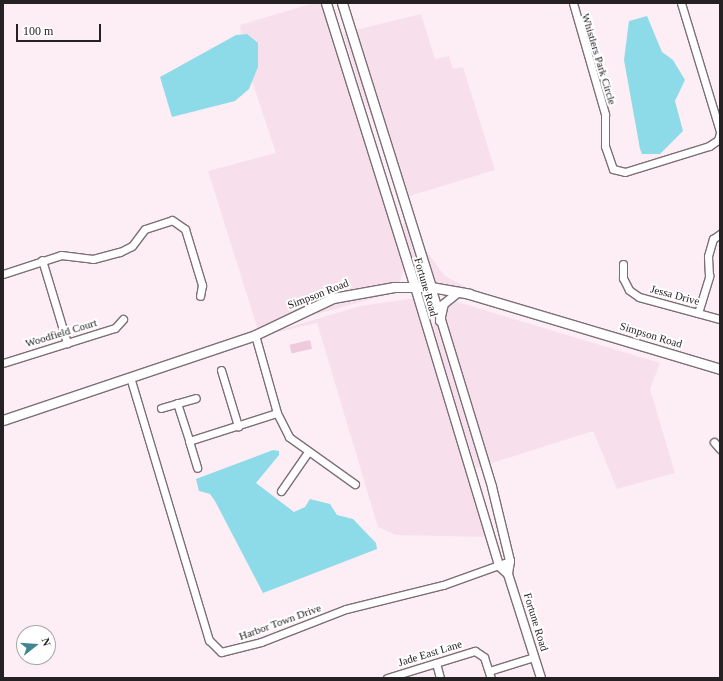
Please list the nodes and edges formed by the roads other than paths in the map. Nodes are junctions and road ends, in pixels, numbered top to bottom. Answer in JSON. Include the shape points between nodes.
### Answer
{"nodes":[{"id":1,"x":326,"y":3,"type":"edge"},
{"id":2,"x":342,"y":3,"type":"edge"},
{"id":3,"x":573,"y":3,"type":"edge"},
{"id":4,"x":681,"y":3,"type":"edge"},
{"id":5,"x":720,"y":132,"type":"edge"},
{"id":6,"x":720,"y":234,"type":"edge"},
{"id":7,"x":42,"y":260,"type":"junction"},
{"id":8,"x":623,"y":264,"type":"dead end"},
{"id":9,"x":3,"y":274,"type":"edge"},
{"id":10,"x":415,"y":286,"type":"junction"},
{"id":11,"x":431,"y":287,"type":"junction"},
{"id":12,"x":459,"y":292,"type":"junction"},
{"id":13,"x":200,"y":296,"type":"dead end"},
{"id":14,"x":698,"y":312,"type":"junction"},
{"id":15,"x":123,"y":319,"type":"dead end"},
{"id":16,"x":720,"y":319,"type":"edge"},
{"id":17,"x":440,"y":324,"type":"junction"},
{"id":18,"x":254,"y":335,"type":"junction"},
{"id":19,"x":67,"y":343,"type":"junction"},
{"id":20,"x":3,"y":363,"type":"edge"},
{"id":21,"x":720,"y":369,"type":"edge"},
{"id":22,"x":221,"y":370,"type":"dead end"},
{"id":23,"x":130,"y":378,"type":"junction"},
{"id":24,"x":196,"y":398,"type":"dead end"},
{"id":25,"x":178,"y":403,"type":"junction"},
{"id":26,"x":161,"y":408,"type":"dead end"},
{"id":27,"x":277,"y":413,"type":"junction"},
{"id":28,"x":3,"y":420,"type":"edge"},
{"id":29,"x":238,"y":426,"type":"junction"},
{"id":30,"x":189,"y":441,"type":"junction"},
{"id":31,"x":714,"y":442,"type":"dead end"},
{"id":32,"x":720,"y":449,"type":"edge"},
{"id":33,"x":308,"y":452,"type":"junction"},
{"id":34,"x":197,"y":468,"type":"dead end"},
{"id":35,"x":355,"y":484,"type":"dead end"},
{"id":36,"x":281,"y":491,"type":"dead end"},
{"id":37,"x":510,"y":562,"type":"junction"},
{"id":38,"x":499,"y":566,"type":"junction"},
{"id":39,"x":508,"y":574,"type":"junction"},
{"id":40,"x":534,"y":657,"type":"junction"},
{"id":41,"x":436,"y":663,"type":"junction"},
{"id":42,"x":490,"y":675,"type":"edge"},
{"id":43,"x":388,"y":678,"type":"edge"},
{"id":44,"x":440,"y":678,"type":"edge"},
{"id":45,"x":541,"y":678,"type":"edge"}],
"edges":[{"from":1,"to":10,"type":"main road","name":"Fortune Road"},
{"from":2,"to":11,"type":"main road","name":"Fortune Road"},
{"from":3,"to":5,"type":"street","name":"Whistlers Park Circle","via":[[605,114],[605,146],[613,169],[625,172],[709,146],[718,140]]},
{"from":4,"to":5,"type":"street","name":"Whistlers Park Circle"},
{"from":6,"to":14,"type":"street","via":[[713,239],[708,256],[709,276]]},
{"from":7,"to":9,"type":"street"},
{"from":7,"to":13,"type":"street","via":[[66,255],[93,260],[120,252],[132,246],[149,227],[177,220],[187,236],[202,285]]},
{"from":7,"to":19,"type":"street"},
{"from":8,"to":14,"type":"street","name":"Jessa Drive","via":[[623,278],[629,290],[639,297]]},
{"from":10,"to":11,"type":"main road","name":"Simpson Road"},
{"from":10,"to":18,"type":"main road","name":"Simpson Road","via":[[376,288],[339,297]]},
{"from":10,"to":38,"type":"street","name":"Fortune Road"},
{"from":11,"to":12,"type":"main road","name":"Simpson Road"},
{"from":11,"to":17,"type":"street","name":"Fortune Road"},
{"from":12,"to":17,"type":"street","via":[[444,304]]},
{"from":12,"to":21,"type":"main road","name":"Simpson Road"},
{"from":14,"to":16,"type":"street","name":"Jessa Drive"},
{"from":15,"to":19,"type":"street","name":"Woodfield Court","via":[[115,328]]},
{"from":17,"to":37,"type":"street","name":"Fortune Road","via":[[482,452]]},
{"from":18,"to":23,"type":"main road","name":"Simpson Road"},
{"from":18,"to":27,"type":"street"},
{"from":19,"to":20,"type":"street","name":"Woodfield Court"},
{"from":22,"to":29,"type":"street"},
{"from":23,"to":28,"type":"main road","name":"Simpson Road"},
{"from":23,"to":38,"type":"street","name":"Harbor Town Drive","via":[[209,640],[221,652],[261,642],[346,608],[443,585]]},
{"from":24,"to":25,"type":"street"},
{"from":25,"to":26,"type":"street"},
{"from":25,"to":30,"type":"street"},
{"from":27,"to":29,"type":"street"},
{"from":27,"to":33,"type":"street","via":[[289,437]]},
{"from":29,"to":30,"type":"street"},
{"from":30,"to":34,"type":"street"},
{"from":31,"to":32,"type":"street"},
{"from":33,"to":35,"type":"street"},
{"from":33,"to":36,"type":"street"},
{"from":37,"to":38,"type":"street","name":"Harbor Town Drive"},
{"from":37,"to":39,"type":"street","name":"Fortune Road"},
{"from":38,"to":39,"type":"street"},
{"from":39,"to":40,"type":"street","name":"Fortune Road"},
{"from":40,"to":42,"type":"street","name":"Jade East Lane"},
{"from":40,"to":45,"type":"street","name":"Fortune Road"},
{"from":41,"to":42,"type":"street","name":"Jade East Lane","via":[[474,651],[484,657]]},
{"from":41,"to":43,"type":"street","name":"Jade East Lane"},
{"from":41,"to":44,"type":"street"}]}
